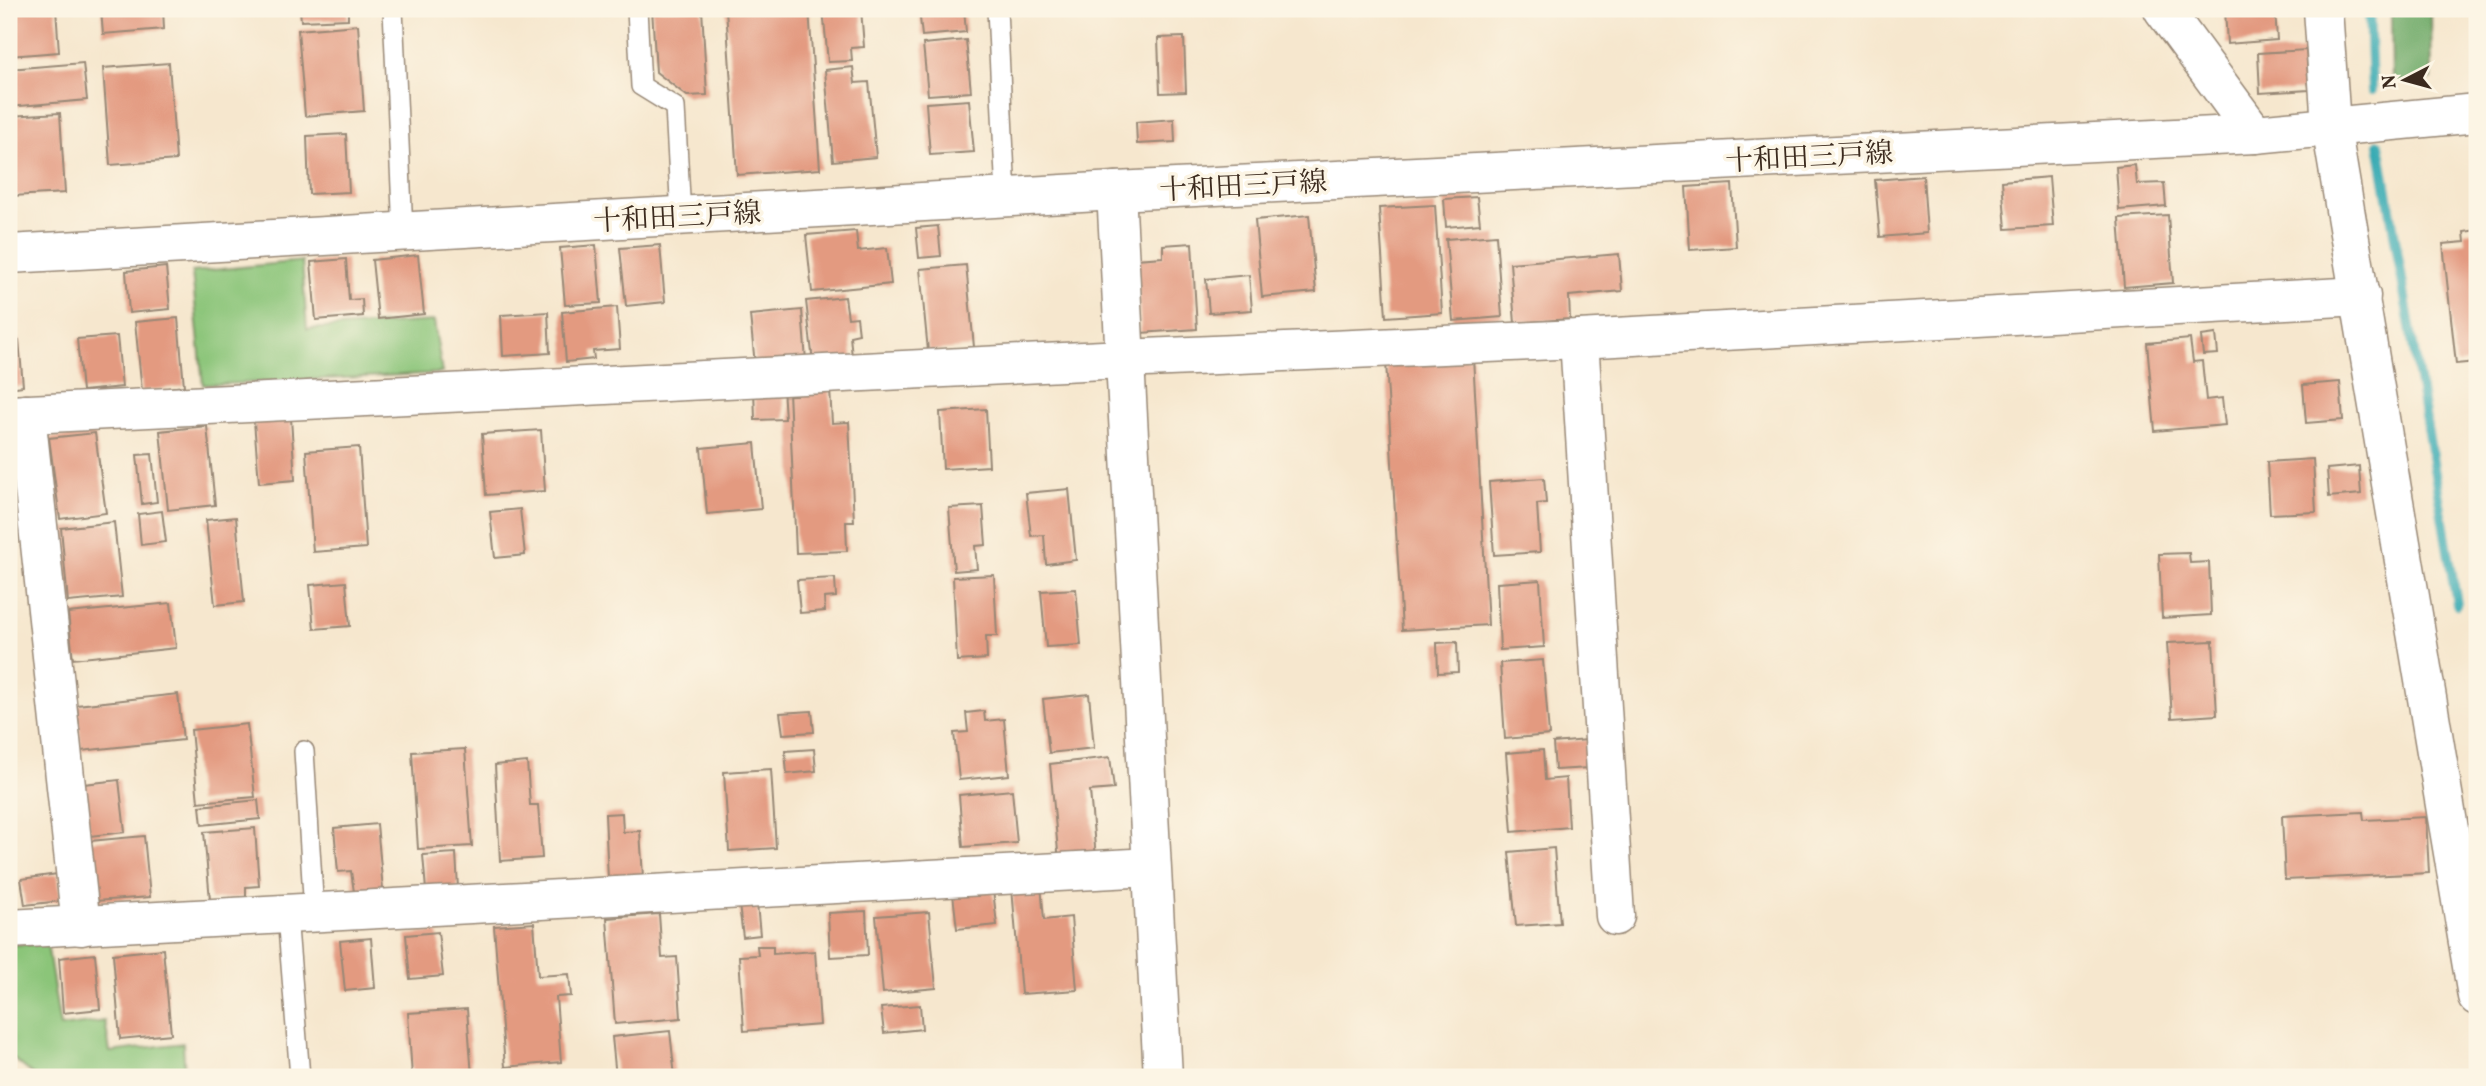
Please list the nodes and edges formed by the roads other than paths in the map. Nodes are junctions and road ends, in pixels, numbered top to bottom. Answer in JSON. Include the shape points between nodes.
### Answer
{"nodes":[{"id":1,"x":393,"y":9,"type":"edge"},
{"id":2,"x":637,"y":9,"type":"edge"},
{"id":3,"x":997,"y":9,"type":"edge"},
{"id":4,"x":2163,"y":9,"type":"edge"},
{"id":5,"x":2323,"y":9,"type":"edge"},
{"id":6,"x":2477,"y":113,"type":"edge"},
{"id":7,"x":2331,"y":126,"type":"junction"},
{"id":8,"x":2255,"y":134,"type":"junction"},
{"id":9,"x":1116,"y":191,"type":"junction"},
{"id":10,"x":1006,"y":197,"type":"junction"},
{"id":11,"x":681,"y":216,"type":"junction"},
{"id":12,"x":403,"y":232,"type":"junction"},
{"id":13,"x":9,"y":254,"type":"edge"},
{"id":14,"x":2361,"y":296,"type":"junction"},
{"id":15,"x":1579,"y":339,"type":"junction"},
{"id":16,"x":1123,"y":359,"type":"junction"},
{"id":17,"x":17,"y":415,"type":"edge"},
{"id":18,"x":304,"y":751,"type":"dead end"},
{"id":19,"x":1151,"y":867,"type":"junction"},
{"id":20,"x":300,"y":914,"type":"junction"},
{"id":21,"x":1615,"y":916,"type":"dead end"},
{"id":22,"x":81,"y":926,"type":"junction"},
{"id":23,"x":9,"y":929,"type":"edge"},
{"id":24,"x":2477,"y":996,"type":"edge"},
{"id":25,"x":300,"y":1077,"type":"edge"},
{"id":26,"x":1163,"y":1077,"type":"edge"}],
"edges":[{"from":1,"to":12,"type":"lane"},
{"from":2,"to":11,"type":"lane","via":[[641,86],[675,107]]},
{"from":3,"to":10,"type":"lane"},
{"from":4,"to":8,"type":"street"},
{"from":5,"to":7,"type":"street"},
{"from":6,"to":7,"type":"street","name":"十和田三戸線"},
{"from":7,"to":8,"type":"street","name":"十和田三戸線"},
{"from":7,"to":14,"type":"street"},
{"from":8,"to":9,"type":"street","name":"十和田三戸線"},
{"from":9,"to":10,"type":"street","name":"十和田三戸線"},
{"from":9,"to":16,"type":"street"},
{"from":10,"to":11,"type":"street","name":"十和田三戸線"},
{"from":11,"to":12,"type":"street","name":"十和田三戸線"},
{"from":12,"to":13,"type":"street","name":"十和田三戸線"},
{"from":14,"to":15,"type":"street"},
{"from":14,"to":24,"type":"street"},
{"from":15,"to":16,"type":"street"},
{"from":15,"to":21,"type":"street"},
{"from":16,"to":17,"type":"street"},
{"from":16,"to":19,"type":"street"},
{"from":17,"to":22,"type":"street"},
{"from":18,"to":20,"type":"lane"},
{"from":19,"to":20,"type":"street"},
{"from":19,"to":26,"type":"street"},
{"from":20,"to":22,"type":"street"},
{"from":20,"to":25,"type":"lane"},
{"from":22,"to":23,"type":"street"}]}
